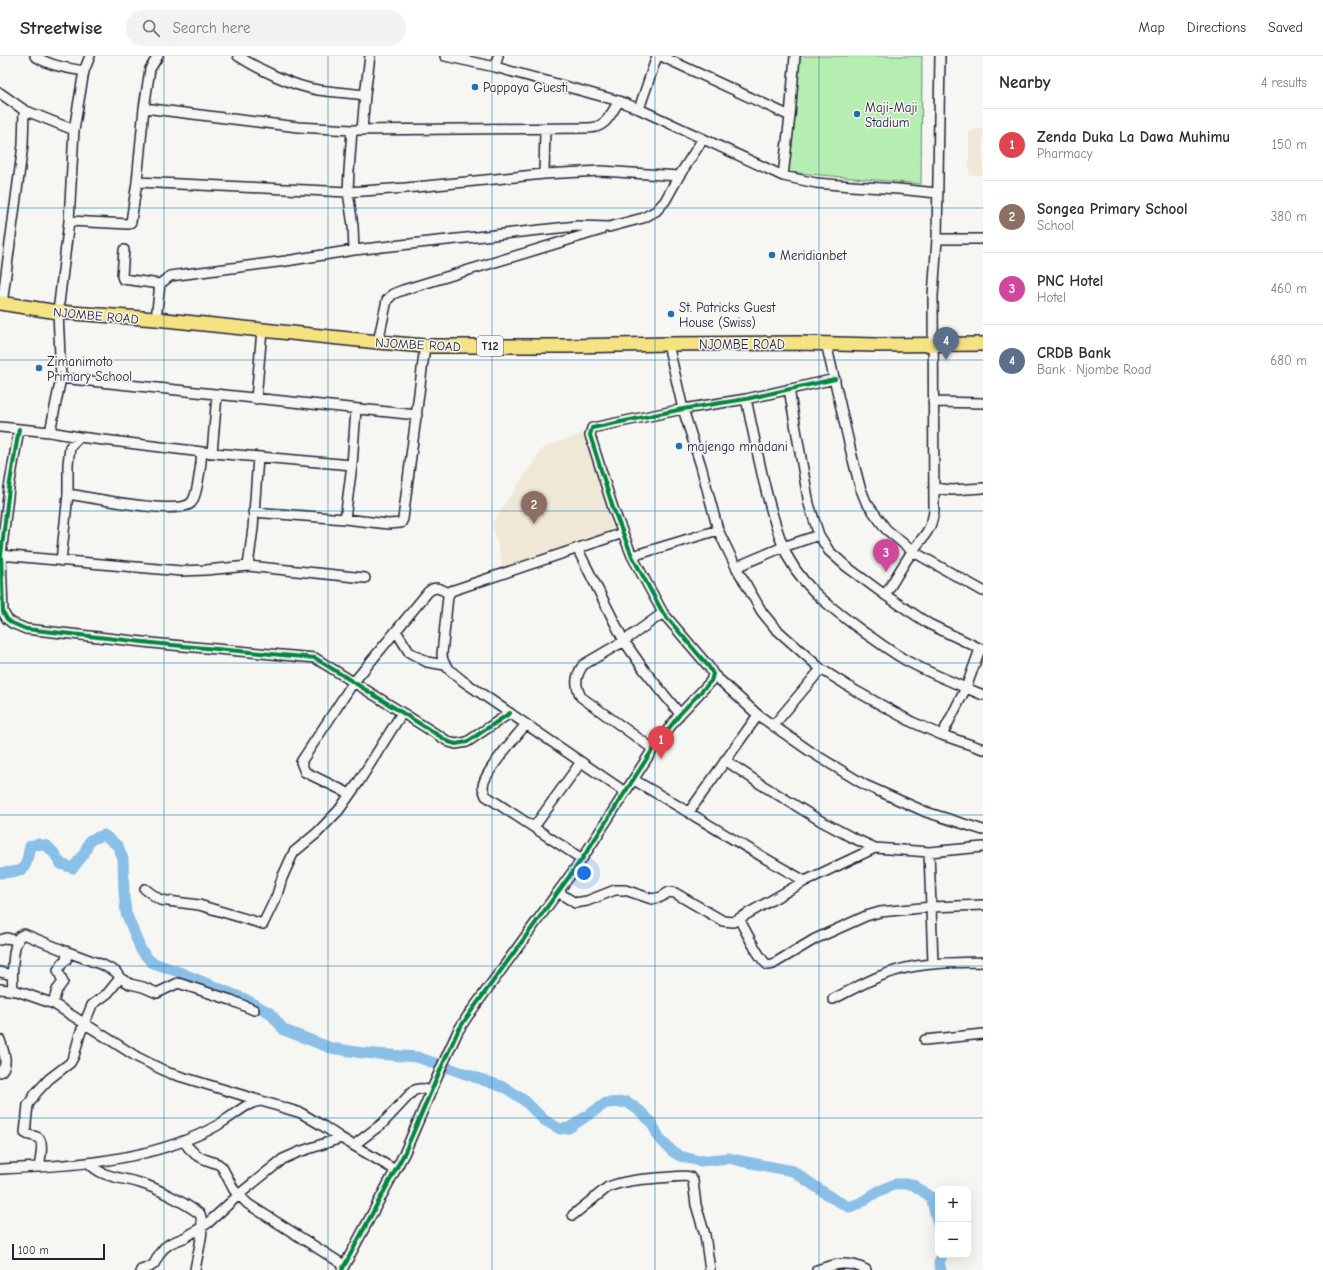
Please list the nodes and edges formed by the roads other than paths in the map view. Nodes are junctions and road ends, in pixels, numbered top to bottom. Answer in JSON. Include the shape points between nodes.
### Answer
{"nodes":[{"id":1,"x":35,"y":56,"type":"edge"},
{"id":2,"x":90,"y":56,"type":"edge"},
{"id":3,"x":158,"y":56,"type":"edge"},
{"id":4,"x":238,"y":56,"type":"edge"},
{"id":5,"x":370,"y":56,"type":"edge"},
{"id":6,"x":445,"y":56,"type":"edge"},
{"id":7,"x":498,"y":56,"type":"edge"},
{"id":8,"x":657,"y":56,"type":"edge"},
{"id":9,"x":661,"y":56,"type":"edge"},
{"id":10,"x":786,"y":56,"type":"edge"},
{"id":11,"x":940,"y":56,"type":"edge"},
{"id":12,"x":795,"y":59,"type":"edge"},
{"id":13,"x":495,"y":67,"type":"junction"},
{"id":14,"x":84,"y":71,"type":"junction"},
{"id":15,"x":0,"y":93,"type":"edge"},
{"id":16,"x":365,"y":95,"type":"junction"},
{"id":17,"x":619,"y":102,"type":"junction"},
{"id":18,"x":144,"y":108,"type":"junction"},
{"id":19,"x":639,"y":109,"type":"junction"},
{"id":20,"x":24,"y":110,"type":"junction"},
{"id":21,"x":790,"y":116,"type":"junction"},
{"id":22,"x":545,"y":128,"type":"junction"},
{"id":23,"x":74,"y":130,"type":"junction"},
{"id":24,"x":352,"y":130,"type":"junction"},
{"id":25,"x":362,"y":130,"type":"junction"},
{"id":26,"x":703,"y":138,"type":"junction"},
{"id":27,"x":544,"y":174,"type":"junction"},
{"id":28,"x":679,"y":176,"type":"junction"},
{"id":29,"x":783,"y":176,"type":"junction"},
{"id":30,"x":137,"y":182,"type":"junction"},
{"id":31,"x":348,"y":192,"type":"junction"},
{"id":32,"x":937,"y":193,"type":"junction"},
{"id":33,"x":70,"y":221,"type":"junction"},
{"id":34,"x":609,"y":227,"type":"junction"},
{"id":35,"x":937,"y":239,"type":"junction"},
{"id":36,"x":983,"y":239,"type":"edge"},
{"id":37,"x":0,"y":240,"type":"edge"},
{"id":38,"x":10,"y":241,"type":"junction"},
{"id":39,"x":124,"y":250,"type":"dead end"},
{"id":40,"x":354,"y":250,"type":"junction"},
{"id":41,"x":160,"y":284,"type":"junction"},
{"id":42,"x":1,"y":303,"type":"edge"},
{"id":43,"x":58,"y":312,"type":"junction"},
{"id":44,"x":156,"y":319,"type":"junction"},
{"id":45,"x":262,"y":330,"type":"junction"},
{"id":46,"x":378,"y":342,"type":"junction"},
{"id":47,"x":826,"y":343,"type":"junction"},
{"id":48,"x":668,"y":344,"type":"junction"},
{"id":49,"x":932,"y":344,"type":"junction"},
{"id":50,"x":983,"y":344,"type":"edge"},
{"id":51,"x":425,"y":346,"type":"junction"},
{"id":52,"x":61,"y":378,"type":"junction"},
{"id":53,"x":835,"y":379,"type":"junction"},
{"id":54,"x":789,"y":389,"type":"junction"},
{"id":55,"x":217,"y":395,"type":"junction"},
{"id":56,"x":256,"y":399,"type":"junction"},
{"id":57,"x":746,"y":399,"type":"junction"},
{"id":58,"x":933,"y":402,"type":"junction"},
{"id":59,"x":983,"y":403,"type":"edge"},
{"id":60,"x":356,"y":409,"type":"junction"},
{"id":61,"x":683,"y":409,"type":"junction"},
{"id":62,"x":417,"y":415,"type":"junction"},
{"id":63,"x":0,"y":427,"type":"edge"},
{"id":64,"x":19,"y":430,"type":"junction"},
{"id":65,"x":50,"y":432,"type":"junction"},
{"id":66,"x":79,"y":437,"type":"junction"},
{"id":67,"x":202,"y":452,"type":"junction"},
{"id":68,"x":212,"y":453,"type":"junction"},
{"id":69,"x":258,"y":457,"type":"junction"},
{"id":70,"x":352,"y":465,"type":"junction"},
{"id":71,"x":4,"y":488,"type":"edge"},
{"id":72,"x":934,"y":488,"type":"junction"},
{"id":73,"x":983,"y":488,"type":"edge"},
{"id":74,"x":68,"y":494,"type":"junction"},
{"id":75,"x":253,"y":512,"type":"junction"},
{"id":76,"x":345,"y":519,"type":"junction"},
{"id":77,"x":718,"y":530,"type":"junction"},
{"id":78,"x":623,"y":533,"type":"junction"},
{"id":79,"x":819,"y":535,"type":"junction"},
{"id":80,"x":783,"y":546,"type":"junction"},
{"id":81,"x":577,"y":548,"type":"junction"},
{"id":82,"x":912,"y":551,"type":"junction"},
{"id":83,"x":0,"y":555,"type":"edge"},
{"id":84,"x":632,"y":556,"type":"junction"},
{"id":85,"x":60,"y":561,"type":"junction"},
{"id":86,"x":248,"y":566,"type":"junction"},
{"id":87,"x":736,"y":568,"type":"junction"},
{"id":88,"x":365,"y":578,"type":"dead end"},
{"id":89,"x":983,"y":591,"type":"edge"},
{"id":90,"x":448,"y":593,"type":"junction"},
{"id":91,"x":885,"y":595,"type":"junction"},
{"id":92,"x":663,"y":613,"type":"junction"},
{"id":93,"x":396,"y":631,"type":"junction"},
{"id":94,"x":624,"y":641,"type":"junction"},
{"id":95,"x":161,"y":644,"type":"junction"},
{"id":96,"x":981,"y":649,"type":"edge"},
{"id":97,"x":171,"y":652,"type":"dead end"},
{"id":98,"x":445,"y":665,"type":"junction"},
{"id":99,"x":821,"y":669,"type":"junction"},
{"id":100,"x":713,"y":674,"type":"junction"},
{"id":101,"x":353,"y":683,"type":"junction"},
{"id":102,"x":966,"y":688,"type":"junction"},
{"id":103,"x":983,"y":695,"type":"edge"},
{"id":104,"x":402,"y":713,"type":"junction"},
{"id":105,"x":510,"y":713,"type":"junction"},
{"id":106,"x":680,"y":714,"type":"junction"},
{"id":107,"x":758,"y":715,"type":"junction"},
{"id":108,"x":526,"y":724,"type":"junction"},
{"id":109,"x":773,"y":726,"type":"junction"},
{"id":110,"x":942,"y":735,"type":"junction"},
{"id":111,"x":653,"y":749,"type":"junction"},
{"id":112,"x":983,"y":749,"type":"edge"},
{"id":113,"x":725,"y":760,"type":"junction"},
{"id":114,"x":581,"y":762,"type":"junction"},
{"id":115,"x":634,"y":780,"type":"junction"},
{"id":116,"x":626,"y":792,"type":"junction"},
{"id":117,"x":350,"y":794,"type":"junction"},
{"id":118,"x":689,"y":812,"type":"junction"},
{"id":119,"x":534,"y":827,"type":"junction"},
{"id":120,"x":983,"y":830,"type":"edge"},
{"id":121,"x":983,"y":847,"type":"edge"},
{"id":122,"x":875,"y":848,"type":"junction"},
{"id":123,"x":929,"y":852,"type":"junction"},
{"id":124,"x":582,"y":859,"type":"junction"},
{"id":125,"x":806,"y":881,"type":"junction"},
{"id":126,"x":144,"y":889,"type":"dead end"},
{"id":127,"x":558,"y":892,"type":"junction"},
{"id":128,"x":983,"y":905,"type":"edge"},
{"id":129,"x":931,"y":907,"type":"junction"},
{"id":130,"x":739,"y":919,"type":"junction"},
{"id":131,"x":0,"y":940,"type":"edge"},
{"id":132,"x":18,"y":941,"type":"junction"},
{"id":133,"x":65,"y":951,"type":"junction"},
{"id":134,"x":983,"y":962,"type":"edge"},
{"id":135,"x":933,"y":964,"type":"junction"},
{"id":136,"x":0,"y":972,"type":"edge"},
{"id":137,"x":12,"y":975,"type":"junction"},
{"id":138,"x":120,"y":978,"type":"junction"},
{"id":139,"x":0,"y":989,"type":"edge"},
{"id":140,"x":13,"y":990,"type":"junction"},
{"id":141,"x":833,"y":999,"type":"dead end"},
{"id":142,"x":53,"y":1003,"type":"junction"},
{"id":143,"x":254,"y":1010,"type":"dead end"},
{"id":144,"x":84,"y":1023,"type":"junction"},
{"id":145,"x":983,"y":1034,"type":"edge"},
{"id":146,"x":0,"y":1040,"type":"edge"},
{"id":147,"x":925,"y":1040,"type":"dead end"},
{"id":148,"x":0,"y":1072,"type":"edge"},
{"id":149,"x":431,"y":1091,"type":"junction"},
{"id":150,"x":263,"y":1101,"type":"junction"},
{"id":151,"x":341,"y":1138,"type":"junction"},
{"id":152,"x":184,"y":1141,"type":"junction"},
{"id":153,"x":354,"y":1145,"type":"junction"},
{"id":154,"x":89,"y":1162,"type":"junction"},
{"id":155,"x":40,"y":1167,"type":"junction"},
{"id":156,"x":0,"y":1169,"type":"edge"},
{"id":157,"x":395,"y":1170,"type":"junction"},
{"id":158,"x":239,"y":1195,"type":"junction"},
{"id":159,"x":573,"y":1215,"type":"dead end"},
{"id":160,"x":202,"y":1228,"type":"junction"},
{"id":161,"x":343,"y":1267,"type":"edge"},
{"id":162,"x":141,"y":1270,"type":"edge"},
{"id":163,"x":195,"y":1270,"type":"edge"},
{"id":164,"x":710,"y":1270,"type":"edge"},
{"id":165,"x":817,"y":1270,"type":"edge"},
{"id":166,"x":866,"y":1270,"type":"edge"}],
"edges":[{"from":1,"to":14,"type":"street","via":[[56,66]]},
{"from":2,"to":14,"type":"street"},
{"from":3,"to":18,"type":"street","via":[[150,69]]},
{"from":4,"to":16,"type":"street","via":[[270,73],[317,90]]},
{"from":5,"to":16,"type":"street"},
{"from":6,"to":13,"type":"street"},
{"from":7,"to":13,"type":"street"},
{"from":8,"to":19,"type":"street"},
{"from":9,"to":21,"type":"street"},
{"from":10,"to":12,"type":"street"},
{"from":11,"to":32,"type":"street"},
{"from":12,"to":21,"type":"street"},
{"from":13,"to":17,"type":"street"},
{"from":14,"to":23,"type":"street"},
{"from":15,"to":20,"type":"street"},
{"from":16,"to":25,"type":"street"},
{"from":17,"to":19,"type":"street"},
{"from":17,"to":22,"type":"street","via":[[604,123],[596,128]]},
{"from":18,"to":24,"type":"street","via":[[298,127]]},
{"from":18,"to":30,"type":"street"},
{"from":19,"to":26,"type":"street"},
{"from":20,"to":23,"type":"street"},
{"from":20,"to":38,"type":"street","via":[[23,145]]},
{"from":21,"to":29,"type":"street"},
{"from":22,"to":25,"type":"street"},
{"from":22,"to":27,"type":"street"},
{"from":23,"to":33,"type":"street"},
{"from":24,"to":25,"type":"street"},
{"from":24,"to":31,"type":"street"},
{"from":26,"to":28,"type":"street"},
{"from":26,"to":29,"type":"street"},
{"from":27,"to":28,"type":"street","via":[[601,171]]},
{"from":27,"to":31,"type":"street"},
{"from":28,"to":34,"type":"street","via":[[665,201],[656,211],[643,218]]},
{"from":29,"to":32,"type":"street","via":[[816,183]]},
{"from":30,"to":31,"type":"street"},
{"from":30,"to":33,"type":"street","via":[[130,223]]},
{"from":31,"to":40,"type":"street"},
{"from":32,"to":35,"type":"street"},
{"from":33,"to":43,"type":"street"},
{"from":34,"to":40,"type":"street","via":[[577,226]]},
{"from":34,"to":46,"type":"street","via":[[393,294],[387,300]]},
{"from":35,"to":36,"type":"street"},
{"from":35,"to":49,"type":"street"},
{"from":37,"to":38,"type":"street"},
{"from":38,"to":42,"type":"street"},
{"from":39,"to":41,"type":"street","via":[[123,279]]},
{"from":40,"to":41,"type":"street","via":[[170,276]]},
{"from":41,"to":44,"type":"street"},
{"from":42,"to":43,"type":"highway","name":"NJOMBE ROAD","number":"T12"},
{"from":43,"to":44,"type":"highway","name":"NJOMBE ROAD","number":"T12"},
{"from":43,"to":52,"type":"street"},
{"from":44,"to":45,"type":"highway","name":"NJOMBE ROAD","number":"T12"},
{"from":45,"to":46,"type":"highway","name":"NJOMBE ROAD","number":"T12"},
{"from":45,"to":56,"type":"street"},
{"from":46,"to":51,"type":"highway","name":"NJOMBE ROAD","number":"T12"},
{"from":47,"to":48,"type":"highway","name":"NJOMBE ROAD","number":"T12"},
{"from":47,"to":49,"type":"highway","name":"NJOMBE ROAD","number":"T12"},
{"from":47,"to":53,"type":"street"},
{"from":48,"to":51,"type":"highway","name":"NJOMBE ROAD","number":"T12"},
{"from":48,"to":61,"type":"street"},
{"from":49,"to":50,"type":"highway","name":"NJOMBE ROAD","number":"T12"},
{"from":49,"to":58,"type":"street"},
{"from":51,"to":62,"type":"street"},
{"from":52,"to":55,"type":"street"},
{"from":52,"to":65,"type":"street"},
{"from":53,"to":54,"type":"street"},
{"from":53,"to":82,"type":"street","via":[[852,456],[866,502],[886,529]]},
{"from":54,"to":57,"type":"street"},
{"from":54,"to":79,"type":"street","via":[[809,504]]},
{"from":55,"to":56,"type":"street"},
{"from":55,"to":68,"type":"street"},
{"from":56,"to":60,"type":"street"},
{"from":57,"to":61,"type":"street"},
{"from":57,"to":80,"type":"street","via":[[769,500]]},
{"from":58,"to":59,"type":"street"},
{"from":58,"to":72,"type":"street"},
{"from":60,"to":62,"type":"street"},
{"from":60,"to":70,"type":"street"},
{"from":61,"to":77,"type":"street"},
{"from":61,"to":78,"type":"street","via":[[594,427],[590,431]]},
{"from":62,"to":76,"type":"street","via":[[401,523]]},
{"from":63,"to":64,"type":"street"},
{"from":64,"to":65,"type":"street"},
{"from":64,"to":71,"type":"street"},
{"from":65,"to":66,"type":"street"},
{"from":66,"to":67,"type":"street"},
{"from":66,"to":74,"type":"street","via":[[70,447]]},
{"from":67,"to":68,"type":"street"},
{"from":67,"to":74,"type":"street","via":[[194,498],[185,506],[162,507],[112,502]]},
{"from":68,"to":69,"type":"street"},
{"from":69,"to":70,"type":"street"},
{"from":69,"to":75,"type":"street"},
{"from":70,"to":76,"type":"street"},
{"from":71,"to":83,"type":"street"},
{"from":72,"to":73,"type":"street"},
{"from":72,"to":82,"type":"street","via":[[932,523]]},
{"from":74,"to":85,"type":"street"},
{"from":75,"to":76,"type":"street"},
{"from":75,"to":86,"type":"street"},
{"from":77,"to":84,"type":"street"},
{"from":77,"to":87,"type":"street"},
{"from":78,"to":81,"type":"street"},
{"from":78,"to":84,"type":"street"},
{"from":79,"to":80,"type":"street"},
{"from":79,"to":91,"type":"street","via":[[829,551]]},
{"from":80,"to":87,"type":"street"},
{"from":80,"to":102,"type":"street","via":[[793,566],[813,592],[830,606],[885,647],[910,662]]},
{"from":81,"to":90,"type":"street"},
{"from":81,"to":94,"type":"street"},
{"from":82,"to":89,"type":"street"},
{"from":82,"to":91,"type":"street"},
{"from":83,"to":85,"type":"street"},
{"from":83,"to":95,"type":"street","via":[[3,612],[12,623],[26,629]]},
{"from":84,"to":92,"type":"street"},
{"from":85,"to":86,"type":"street","via":[[180,570]]},
{"from":86,"to":88,"type":"street"},
{"from":87,"to":99,"type":"street","via":[[762,612],[775,628]]},
{"from":90,"to":93,"type":"street","via":[[438,588],[430,589]]},
{"from":90,"to":98,"type":"street","via":[[442,654]]},
{"from":91,"to":96,"type":"street","via":[[929,624]]},
{"from":92,"to":94,"type":"street"},
{"from":92,"to":100,"type":"street"},
{"from":93,"to":98,"type":"street","via":[[409,652],[427,662]]},
{"from":93,"to":101,"type":"street"},
{"from":94,"to":106,"type":"street"},
{"from":94,"to":111,"type":"street","via":[[583,665],[576,687],[581,697]]},
{"from":95,"to":97,"type":"street"},
{"from":95,"to":101,"type":"street","via":[[315,658]]},
{"from":96,"to":102,"type":"street"},
{"from":98,"to":105,"type":"street","via":[[463,681]]},
{"from":99,"to":109,"type":"street"},
{"from":99,"to":110,"type":"street","via":[[888,709]]},
{"from":100,"to":106,"type":"street","via":[[711,681]]},
{"from":100,"to":107,"type":"street"},
{"from":101,"to":104,"type":"street"},
{"from":101,"to":117,"type":"street","via":[[301,762],[305,772]]},
{"from":102,"to":103,"type":"street"},
{"from":102,"to":110,"type":"street"},
{"from":104,"to":105,"type":"street","via":[[456,744],[467,742]]},
{"from":104,"to":117,"type":"street"},
{"from":105,"to":108,"type":"street"},
{"from":106,"to":111,"type":"street"},
{"from":107,"to":109,"type":"street"},
{"from":107,"to":113,"type":"street"},
{"from":108,"to":114,"type":"street"},
{"from":108,"to":119,"type":"street","via":[[493,765],[483,787],[486,796]]},
{"from":109,"to":120,"type":"street","via":[[865,785],[926,812]]},
{"from":110,"to":112,"type":"street"},
{"from":111,"to":115,"type":"street"},
{"from":113,"to":118,"type":"street"},
{"from":113,"to":122,"type":"street","via":[[821,821]]},
{"from":114,"to":116,"type":"street"},
{"from":114,"to":119,"type":"street"},
{"from":115,"to":116,"type":"street"},
{"from":115,"to":118,"type":"street"},
{"from":116,"to":124,"type":"street"},
{"from":117,"to":126,"type":"street","via":[[317,833],[294,852],[263,924],[199,905],[160,900]]},
{"from":118,"to":125,"type":"street"},
{"from":119,"to":124,"type":"street"},
{"from":121,"to":123,"type":"street"},
{"from":122,"to":123,"type":"street"},
{"from":122,"to":125,"type":"street"},
{"from":123,"to":129,"type":"street"},
{"from":124,"to":127,"type":"street"},
{"from":125,"to":130,"type":"street"},
{"from":127,"to":130,"type":"street","via":[[575,903],[615,890],[625,890],[652,899],[669,892],[723,921],[733,922]]},
{"from":127,"to":149,"type":"street","via":[[458,1031]]},
{"from":128,"to":129,"type":"street"},
{"from":129,"to":130,"type":"street","via":[[880,912],[866,916],[815,939],[768,966]]},
{"from":129,"to":135,"type":"street"},
{"from":131,"to":132,"type":"street","via":[[7,938]]},
{"from":132,"to":133,"type":"street","via":[[24,934]]},
{"from":132,"to":137,"type":"street"},
{"from":133,"to":138,"type":"street","via":[[104,964]]},
{"from":133,"to":142,"type":"street","via":[[66,960],[58,970],[63,982]]},
{"from":134,"to":135,"type":"street"},
{"from":135,"to":141,"type":"street","via":[[886,974]]},
{"from":136,"to":137,"type":"street"},
{"from":137,"to":140,"type":"street"},
{"from":138,"to":143,"type":"street","via":[[157,993],[178,983]]},
{"from":138,"to":144,"type":"street","via":[[108,994],[92,1006]]},
{"from":139,"to":140,"type":"street"},
{"from":140,"to":142,"type":"street"},
{"from":142,"to":144,"type":"street"},
{"from":144,"to":150,"type":"street","via":[[137,1057],[169,1073]]},
{"from":144,"to":155,"type":"street","via":[[70,1063],[49,1079],[28,1105],[25,1133],[41,1141]]},
{"from":145,"to":147,"type":"street"},
{"from":146,"to":148,"type":"street","via":[[5,1064]]},
{"from":149,"to":153,"type":"street","via":[[423,1088],[414,1092],[383,1123]]},
{"from":149,"to":157,"type":"street"},
{"from":150,"to":151,"type":"street","via":[[301,1113]]},
{"from":150,"to":152,"type":"street","via":[[254,1102],[224,1122]]},
{"from":151,"to":153,"type":"street"},
{"from":151,"to":158,"type":"street","via":[[283,1159]]},
{"from":152,"to":154,"type":"street","via":[[133,1155]]},
{"from":152,"to":158,"type":"street","via":[[196,1155],[222,1167]]},
{"from":153,"to":157,"type":"street"},
{"from":154,"to":155,"type":"street"},
{"from":154,"to":160,"type":"street","via":[[99,1172],[140,1183],[187,1206],[200,1214]]},
{"from":155,"to":156,"type":"street"},
{"from":157,"to":161,"type":"street"},
{"from":158,"to":160,"type":"street"},
{"from":158,"to":161,"type":"street","via":[[248,1204]]},
{"from":159,"to":164,"type":"street","via":[[615,1184],[654,1178],[690,1177],[694,1181],[696,1205],[705,1235]]},
{"from":160,"to":162,"type":"street","via":[[164,1248],[154,1264]]},
{"from":160,"to":163,"type":"street"},
{"from":165,"to":166,"type":"street","via":[[843,1263]]}]}
